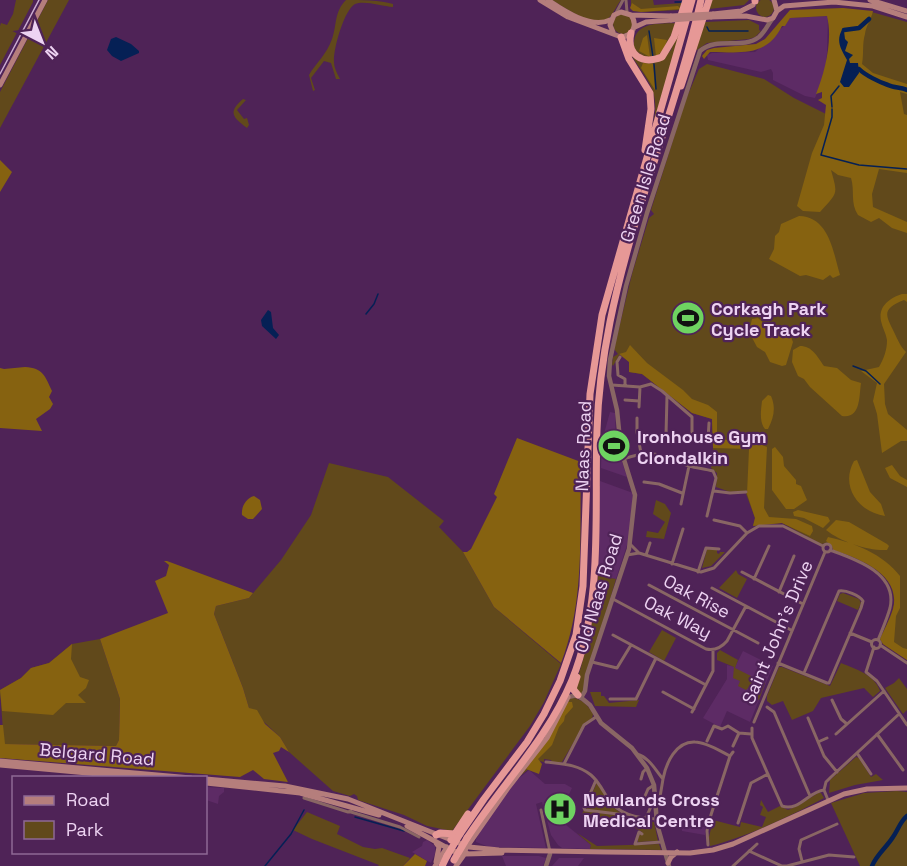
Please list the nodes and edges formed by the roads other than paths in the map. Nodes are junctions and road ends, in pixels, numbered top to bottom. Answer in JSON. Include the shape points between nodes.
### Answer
{"nodes":[{"id":1,"x":45,"y":0,"type":"edge"},
{"id":2,"x":540,"y":0,"type":"edge"},
{"id":3,"x":548,"y":0,"type":"edge"},
{"id":4,"x":625,"y":0,"type":"edge"},
{"id":5,"x":686,"y":0,"type":"edge"},
{"id":6,"x":692,"y":0,"type":"edge"},
{"id":7,"x":701,"y":0,"type":"edge"},
{"id":8,"x":709,"y":0,"type":"edge"},
{"id":9,"x":774,"y":0,"type":"edge"},
{"id":10,"x":870,"y":0,"type":"edge"},
{"id":11,"x":755,"y":2,"type":"edge"},
{"id":12,"x":777,"y":11,"type":"junction"},
{"id":13,"x":907,"y":11,"type":"edge"},
{"id":14,"x":616,"y":13,"type":"junction"},
{"id":15,"x":629,"y":14,"type":"junction"},
{"id":16,"x":712,"y":16,"type":"junction"},
{"id":17,"x":907,"y":17,"type":"edge"},
{"id":18,"x":671,"y":18,"type":"junction"},
{"id":19,"x":773,"y":18,"type":"junction"},
{"id":20,"x":610,"y":20,"type":"junction"},
{"id":21,"x":760,"y":20,"type":"junction"},
{"id":22,"x":765,"y":29,"type":"junction"},
{"id":23,"x":633,"y":30,"type":"junction"},
{"id":24,"x":613,"y":32,"type":"junction"},
{"id":25,"x":621,"y":37,"type":"junction"},
{"id":26,"x":0,"y":85,"type":"edge"},
{"id":27,"x":655,"y":159,"type":"junction"},
{"id":28,"x":641,"y":176,"type":"junction"},
{"id":29,"x":620,"y":357,"type":"dead end"},
{"id":30,"x":625,"y":385,"type":"junction"},
{"id":31,"x":612,"y":386,"type":"junction"},
{"id":32,"x":640,"y":387,"type":"junction"},
{"id":33,"x":667,"y":396,"type":"junction"},
{"id":34,"x":625,"y":400,"type":"dead end"},
{"id":35,"x":639,"y":401,"type":"junction"},
{"id":36,"x":639,"y":407,"type":"dead end"},
{"id":37,"x":637,"y":418,"type":"dead end"},
{"id":38,"x":709,"y":423,"type":"dead end"},
{"id":39,"x":666,"y":435,"type":"dead end"},
{"id":40,"x":641,"y":453,"type":"junction"},
{"id":41,"x":623,"y":459,"type":"junction"},
{"id":42,"x":689,"y":466,"type":"junction"},
{"id":43,"x":644,"y":482,"type":"dead end"},
{"id":44,"x":714,"y":491,"type":"junction"},
{"id":45,"x":746,"y":492,"type":"dead end"},
{"id":46,"x":682,"y":493,"type":"junction"},
{"id":47,"x":635,"y":495,"type":"joint"},
{"id":48,"x":681,"y":504,"type":"dead end"},
{"id":49,"x":707,"y":516,"type":"dead end"},
{"id":50,"x":714,"y":520,"type":"dead end"},
{"id":51,"x":683,"y":529,"type":"dead end"},
{"id":52,"x":748,"y":532,"type":"junction"},
{"id":53,"x":650,"y":543,"type":"dead end"},
{"id":54,"x":630,"y":544,"type":"junction"},
{"id":55,"x":769,"y":546,"type":"dead end"},
{"id":56,"x":823,"y":546,"type":"junction"},
{"id":57,"x":719,"y":549,"type":"dead end"},
{"id":58,"x":830,"y":550,"type":"junction"},
{"id":59,"x":825,"y":552,"type":"junction"},
{"id":60,"x":639,"y":553,"type":"junction"},
{"id":61,"x":627,"y":555,"type":"junction"},
{"id":62,"x":646,"y":555,"type":"junction"},
{"id":63,"x":794,"y":556,"type":"dead end"},
{"id":64,"x":672,"y":564,"type":"junction"},
{"id":65,"x":698,"y":572,"type":"junction"},
{"id":66,"x":742,"y":572,"type":"dead end"},
{"id":67,"x":754,"y":579,"type":"junction"},
{"id":68,"x":649,"y":585,"type":"dead end"},
{"id":69,"x":712,"y":588,"type":"dead end"},
{"id":70,"x":779,"y":592,"type":"junction"},
{"id":71,"x":613,"y":599,"type":"junction"},
{"id":72,"x":803,"y":604,"type":"junction"},
{"id":73,"x":746,"y":606,"type":"junction"},
{"id":74,"x":733,"y":630,"type":"junction"},
{"id":75,"x":791,"y":630,"type":"junction"},
{"id":76,"x":850,"y":633,"type":"junction"},
{"id":77,"x":613,"y":635,"type":"dead end"},
{"id":78,"x":586,"y":637,"type":"junction"},
{"id":79,"x":878,"y":640,"type":"junction"},
{"id":80,"x":872,"y":642,"type":"junction"},
{"id":81,"x":758,"y":643,"type":"dead end"},
{"id":82,"x":631,"y":645,"type":"junction"},
{"id":83,"x":880,"y":645,"type":"junction"},
{"id":84,"x":874,"y":648,"type":"junction"},
{"id":85,"x":713,"y":650,"type":"junction"},
{"id":86,"x":656,"y":658,"type":"junction"},
{"id":87,"x":592,"y":662,"type":"junction"},
{"id":88,"x":778,"y":663,"type":"junction"},
{"id":89,"x":907,"y":663,"type":"edge"},
{"id":90,"x":804,"y":673,"type":"junction"},
{"id":91,"x":570,"y":683,"type":"junction"},
{"id":92,"x":706,"y":685,"type":"junction"},
{"id":93,"x":884,"y":691,"type":"junction"},
{"id":94,"x":663,"y":692,"type":"dead end"},
{"id":95,"x":568,"y":697,"type":"joint"},
{"id":96,"x":580,"y":697,"type":"junction"},
{"id":97,"x":610,"y":699,"type":"dead end"},
{"id":98,"x":832,"y":700,"type":"dead end"},
{"id":99,"x":767,"y":707,"type":"dead end"},
{"id":100,"x":899,"y":714,"type":"junction"},
{"id":101,"x":597,"y":717,"type":"junction"},
{"id":102,"x":808,"y":718,"type":"dead end"},
{"id":103,"x":754,"y":722,"type":"dead end"},
{"id":104,"x":847,"y":724,"type":"junction"},
{"id":105,"x":907,"y":725,"type":"edge"},
{"id":106,"x":752,"y":728,"type":"dead end"},
{"id":107,"x":739,"y":733,"type":"junction"},
{"id":108,"x":752,"y":734,"type":"junction"},
{"id":109,"x":836,"y":734,"type":"dead end"},
{"id":110,"x":877,"y":735,"type":"junction"},
{"id":111,"x":827,"y":738,"type":"dead end"},
{"id":112,"x":707,"y":741,"type":"dead end"},
{"id":113,"x":818,"y":742,"type":"junction"},
{"id":114,"x":733,"y":746,"type":"dead end"},
{"id":115,"x":733,"y":752,"type":"dead end"},
{"id":116,"x":856,"y":753,"type":"junction"},
{"id":117,"x":637,"y":754,"type":"junction"},
{"id":118,"x":730,"y":756,"type":"junction"},
{"id":119,"x":546,"y":762,"type":"dead end"},
{"id":120,"x":0,"y":763,"type":"edge"},
{"id":121,"x":564,"y":764,"type":"junction"},
{"id":122,"x":647,"y":768,"type":"junction"},
{"id":123,"x":522,"y":769,"type":"junction"},
{"id":124,"x":903,"y":770,"type":"dead end"},
{"id":125,"x":837,"y":771,"type":"junction"},
{"id":126,"x":768,"y":774,"type":"junction"},
{"id":127,"x":871,"y":774,"type":"dead end"},
{"id":128,"x":145,"y":776,"type":"edge"},
{"id":129,"x":641,"y":779,"type":"dead end"},
{"id":130,"x":663,"y":779,"type":"junction"},
{"id":131,"x":596,"y":780,"type":"junction"},
{"id":132,"x":207,"y":781,"type":"edge"},
{"id":133,"x":207,"y":781,"type":"edge"},
{"id":134,"x":654,"y":785,"type":"junction"},
{"id":135,"x":907,"y":788,"type":"edge"},
{"id":136,"x":824,"y":790,"type":"junction"},
{"id":137,"x":645,"y":796,"type":"dead end"},
{"id":138,"x":810,"y":796,"type":"junction"},
{"id":139,"x":304,"y":798,"type":"dead end"},
{"id":140,"x":828,"y":800,"type":"junction"},
{"id":141,"x":654,"y":805,"type":"junction"},
{"id":142,"x":352,"y":807,"type":"junction"},
{"id":143,"x":541,"y":810,"type":"dead end"},
{"id":144,"x":626,"y":814,"type":"junction"},
{"id":145,"x":646,"y":818,"type":"junction"},
{"id":146,"x":657,"y":819,"type":"junction"},
{"id":147,"x":738,"y":823,"type":"dead end"},
{"id":148,"x":837,"y":824,"type":"dead end"},
{"id":149,"x":416,"y":826,"type":"junction"},
{"id":150,"x":642,"y":834,"type":"dead end"},
{"id":151,"x":420,"y":837,"type":"dead end"},
{"id":152,"x":435,"y":838,"type":"junction"},
{"id":153,"x":662,"y":842,"type":"junction"},
{"id":154,"x":758,"y":844,"type":"dead end"},
{"id":155,"x":708,"y":845,"type":"dead end"},
{"id":156,"x":459,"y":849,"type":"edge"},
{"id":157,"x":749,"y":851,"type":"junction"},
{"id":158,"x":550,"y":852,"type":"junction"},
{"id":159,"x":664,"y":852,"type":"junction"},
{"id":160,"x":677,"y":852,"type":"junction"},
{"id":161,"x":490,"y":854,"type":"junction"},
{"id":162,"x":854,"y":857,"type":"dead end"},
{"id":163,"x":802,"y":862,"type":"junction"},
{"id":164,"x":438,"y":865,"type":"edge"},
{"id":165,"x":668,"y":865,"type":"edge"},
{"id":166,"x":546,"y":866,"type":"edge"},
{"id":167,"x":733,"y":866,"type":"edge"}],
"edges":[{"from":1,"to":26,"type":"main road"},
{"from":2,"to":24,"type":"main road","via":[[568,17]]},
{"from":3,"to":20,"type":"main road","via":[[580,18],[598,23]]},
{"from":4,"to":14,"type":"street"},
{"from":4,"to":15,"type":"street"},
{"from":5,"to":23,"type":"highway","via":[[674,37],[662,57],[649,60],[636,55],[630,46]]},
{"from":6,"to":28,"type":"highway","name":"Naas Road"},
{"from":7,"to":27,"type":"highway","name":"Naas Road"},
{"from":8,"to":27,"type":"highway"},
{"from":9,"to":12,"type":"main road"},
{"from":10,"to":13,"type":"main road"},
{"from":11,"to":16,"type":"main road","via":[[741,11]]},
{"from":11,"to":21,"type":"main road","via":[[753,13]]},
{"from":12,"to":17,"type":"main road","via":[[789,5],[834,2],[873,6]]},
{"from":12,"to":19,"type":"main road"},
{"from":14,"to":15,"type":"main road"},
{"from":14,"to":20,"type":"main road"},
{"from":15,"to":18,"type":"main road"},
{"from":15,"to":23,"type":"main road","via":[[634,21]]},
{"from":16,"to":18,"type":"main road","bridge":true},
{"from":16,"to":21,"type":"main road"},
{"from":18,"to":23,"type":"main road","via":[[646,22]]},
{"from":19,"to":21,"type":"main road"},
{"from":19,"to":22,"type":"street","name":"Green Isle Road"},
{"from":20,"to":24,"type":"main road"},
{"from":21,"to":22,"type":"street"},
{"from":22,"to":31,"type":"street","name":"Green Isle Road","via":[[754,40],[713,44],[698,55],[626,286],[610,360]]},
{"from":23,"to":25,"type":"main road"},
{"from":24,"to":25,"type":"main road"},
{"from":25,"to":28,"type":"highway","via":[[651,101]]},
{"from":27,"to":78,"type":"highway","name":"Naas Road","via":[[615,301],[603,362],[597,428],[594,588]]},
{"from":28,"to":156,"type":"highway","name":"Naas Road","via":[[602,315],[593,368],[583,586],[576,635],[544,714],[484,799]]},
{"from":29,"to":30,"type":"street","via":[[618,375],[624,377]]},
{"from":30,"to":31,"type":"street"},
{"from":30,"to":32,"type":"street"},
{"from":31,"to":41,"type":"street","name":"Green Isle Road"},
{"from":32,"to":33,"type":"street","via":[[651,384]]},
{"from":32,"to":35,"type":"street"},
{"from":33,"to":38,"type":"street","via":[[692,417],[695,438],[708,440]]},
{"from":33,"to":39,"type":"street"},
{"from":34,"to":35,"type":"street"},
{"from":35,"to":36,"type":"street"},
{"from":37,"to":40,"type":"street"},
{"from":40,"to":41,"type":"street"},
{"from":40,"to":42,"type":"street","via":[[664,456]]},
{"from":41,"to":47,"type":"street","name":"Green Isle Road"},
{"from":42,"to":44,"type":"street","via":[[715,473]]},
{"from":42,"to":46,"type":"street"},
{"from":43,"to":46,"type":"street"},
{"from":44,"to":45,"type":"street"},
{"from":44,"to":49,"type":"street"},
{"from":46,"to":48,"type":"street"},
{"from":47,"to":54,"type":"street","name":"Old Naas Road"},
{"from":50,"to":52,"type":"street"},
{"from":51,"to":64,"type":"street"},
{"from":52,"to":56,"type":"street","via":[[759,526],[783,526]]},
{"from":52,"to":65,"type":"street","via":[[714,568]]},
{"from":53,"to":62,"type":"street"},
{"from":54,"to":60,"type":"street"},
{"from":54,"to":61,"type":"street","name":"Old Naas Road"},
{"from":55,"to":67,"type":"street"},
{"from":56,"to":58,"type":"street","via":[[828,544]]},
{"from":56,"to":59,"type":"street"},
{"from":57,"to":65,"type":"street","via":[[706,548]]},
{"from":58,"to":59,"type":"street"},
{"from":58,"to":79,"type":"street","via":[[875,570],[887,585],[890,608]]},
{"from":59,"to":72,"type":"street","name":"Saint John's Drive"},
{"from":60,"to":61,"type":"street"},
{"from":60,"to":62,"type":"street"},
{"from":61,"to":71,"type":"street","name":"Old Naas Road"},
{"from":62,"to":64,"type":"street"},
{"from":63,"to":70,"type":"street"},
{"from":64,"to":65,"type":"street"},
{"from":66,"to":67,"type":"street"},
{"from":67,"to":70,"type":"street"},
{"from":68,"to":74,"type":"street","name":"Oak Rise"},
{"from":69,"to":73,"type":"street"},
{"from":70,"to":72,"type":"street"},
{"from":71,"to":85,"type":"street","name":"Oak Way"},
{"from":71,"to":87,"type":"street","name":"Old Naas Road"},
{"from":72,"to":75,"type":"street","name":"Saint John's Drive"},
{"from":73,"to":74,"type":"street","name":"Oak Way"},
{"from":73,"to":75,"type":"street"},
{"from":74,"to":81,"type":"street","name":"Oak Rise"},
{"from":74,"to":85,"type":"street","name":"Oak Way","via":[[723,645]]},
{"from":75,"to":88,"type":"street","name":"Saint John's Drive"},
{"from":76,"to":80,"type":"street"},
{"from":76,"to":90,"type":"street","via":[[829,683]]},
{"from":76,"to":90,"type":"street","via":[[863,601],[841,591]]},
{"from":77,"to":82,"type":"street"},
{"from":78,"to":91,"type":"highway","name":"Naas Road"},
{"from":78,"to":96,"type":"highway","via":[[573,689]]},
{"from":79,"to":80,"type":"street"},
{"from":79,"to":83,"type":"street"},
{"from":80,"to":84,"type":"street"},
{"from":82,"to":86,"type":"street"},
{"from":82,"to":87,"type":"street","via":[[617,668]]},
{"from":83,"to":84,"type":"street"},
{"from":83,"to":89,"type":"street"},
{"from":84,"to":93,"type":"street","via":[[866,672]]},
{"from":85,"to":92,"type":"street","via":[[713,668]]},
{"from":86,"to":92,"type":"street"},
{"from":86,"to":97,"type":"street","via":[[636,699]]},
{"from":87,"to":96,"type":"street","name":"Old Naas Road"},
{"from":88,"to":90,"type":"street"},
{"from":88,"to":103,"type":"street","name":"Saint John's Drive"},
{"from":91,"to":123,"type":"highway","via":[[552,725]]},
{"from":91,"to":156,"type":"highway","name":"Naas Road","via":[[538,743]]},
{"from":92,"to":94,"type":"street","via":[[693,711]]},
{"from":93,"to":100,"type":"street"},
{"from":93,"to":104,"type":"street"},
{"from":95,"to":96,"type":"street"},
{"from":95,"to":123,"type":"main road","via":[[547,738]]},
{"from":96,"to":101,"type":"street"},
{"from":98,"to":104,"type":"street"},
{"from":99,"to":138,"type":"street","via":[[774,712]]},
{"from":100,"to":105,"type":"street"},
{"from":100,"to":110,"type":"street"},
{"from":101,"to":117,"type":"street"},
{"from":101,"to":121,"type":"street","via":[[584,726]]},
{"from":102,"to":113,"type":"street"},
{"from":104,"to":109,"type":"street"},
{"from":106,"to":108,"type":"street","name":"Saint John's Drive"},
{"from":107,"to":108,"type":"street"},
{"from":107,"to":112,"type":"street","via":[[728,726],[714,726]]},
{"from":107,"to":114,"type":"street"},
{"from":108,"to":126,"type":"street"},
{"from":110,"to":116,"type":"street"},
{"from":110,"to":124,"type":"street"},
{"from":111,"to":113,"type":"street"},
{"from":113,"to":125,"type":"street"},
{"from":115,"to":118,"type":"street"},
{"from":116,"to":125,"type":"street"},
{"from":116,"to":127,"type":"street"},
{"from":117,"to":122,"type":"street"},
{"from":117,"to":130,"type":"street","via":[[654,765]]},
{"from":118,"to":130,"type":"street","via":[[692,742],[671,757]]},
{"from":118,"to":155,"type":"street","via":[[709,821]]},
{"from":119,"to":121,"type":"street"},
{"from":120,"to":128,"type":"main road","name":"Belgard Road"},
{"from":121,"to":131,"type":"street"},
{"from":122,"to":129,"type":"street"},
{"from":122,"to":134,"type":"street"},
{"from":123,"to":156,"type":"main road"},
{"from":125,"to":136,"type":"street"},
{"from":126,"to":138,"type":"street","via":[[785,808]]},
{"from":126,"to":147,"type":"street","via":[[751,783]]},
{"from":130,"to":141,"type":"street","via":[[659,803]]},
{"from":131,"to":144,"type":"street","via":[[614,806]]},
{"from":131,"to":144,"type":"street","via":[[585,810]]},
{"from":132,"to":142,"type":"main road","via":[[285,786],[333,795]]},
{"from":133,"to":142,"type":"main road","via":[[300,793]]},
{"from":134,"to":137,"type":"street"},
{"from":134,"to":141,"type":"street"},
{"from":135,"to":140,"type":"main road","via":[[867,789]]},
{"from":136,"to":138,"type":"street"},
{"from":136,"to":140,"type":"street"},
{"from":139,"to":142,"type":"street"},
{"from":140,"to":160,"type":"main road","via":[[723,848]]},
{"from":141,"to":145,"type":"street"},
{"from":141,"to":146,"type":"street"},
{"from":142,"to":149,"type":"main road"},
{"from":142,"to":151,"type":"street"},
{"from":142,"to":152,"type":"main road"},
{"from":143,"to":158,"type":"street"},
{"from":144,"to":145,"type":"street"},
{"from":145,"to":146,"type":"street"},
{"from":146,"to":153,"type":"street"},
{"from":148,"to":163,"type":"street","via":[[801,840]]},
{"from":149,"to":152,"type":"main road"},
{"from":149,"to":156,"type":"main road"},
{"from":150,"to":153,"type":"street","via":[[639,832],[635,844]]},
{"from":152,"to":156,"type":"main road"},
{"from":152,"to":156,"type":"highway","via":[[440,833]]},
{"from":152,"to":164,"type":"main road"},
{"from":153,"to":159,"type":"street"},
{"from":154,"to":157,"type":"street"},
{"from":156,"to":158,"type":"main road"},
{"from":156,"to":161,"type":"main road"},
{"from":156,"to":161,"type":"main road"},
{"from":156,"to":164,"type":"highway","name":"Naas Road"},
{"from":157,"to":163,"type":"street","via":[[782,866]]},
{"from":157,"to":167,"type":"street"},
{"from":158,"to":159,"type":"main road"},
{"from":158,"to":161,"type":"main road"},
{"from":158,"to":166,"type":"street"},
{"from":159,"to":160,"type":"main road"},
{"from":159,"to":165,"type":"street"},
{"from":160,"to":165,"type":"main road"},
{"from":162,"to":163,"type":"street","via":[[829,855]]}]}
